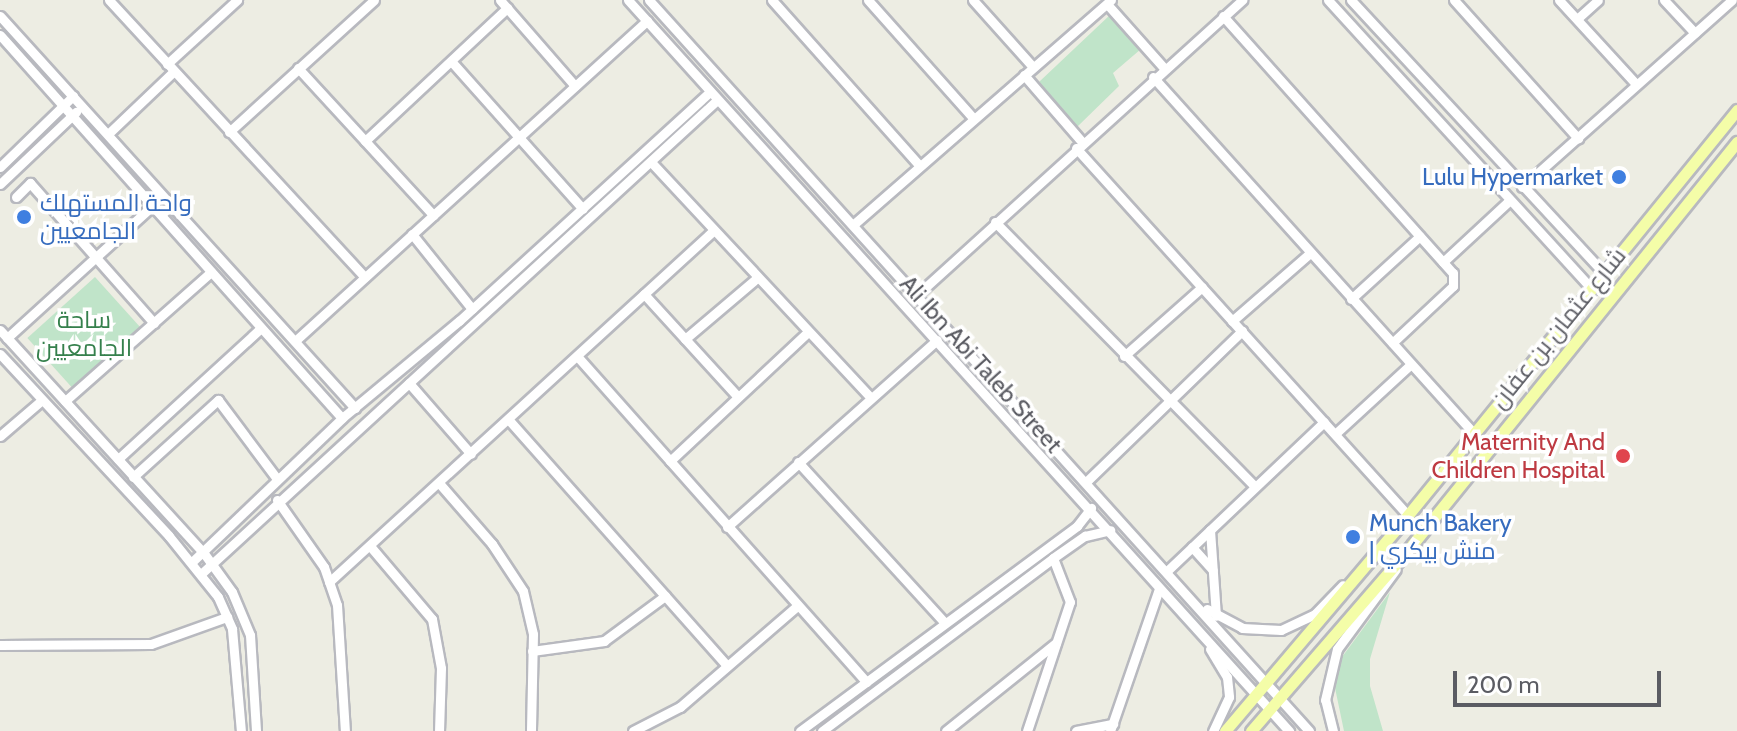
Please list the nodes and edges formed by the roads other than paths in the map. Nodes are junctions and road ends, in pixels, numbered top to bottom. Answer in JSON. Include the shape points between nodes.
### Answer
{"nodes":[{"id":1,"x":109,"y":0,"type":"edge"},
{"id":2,"x":237,"y":0,"type":"edge"},
{"id":3,"x":374,"y":0,"type":"edge"},
{"id":4,"x":628,"y":0,"type":"edge"},
{"id":5,"x":772,"y":0,"type":"edge"},
{"id":6,"x":868,"y":0,"type":"edge"},
{"id":7,"x":973,"y":0,"type":"edge"},
{"id":8,"x":1242,"y":0,"type":"edge"},
{"id":9,"x":1328,"y":0,"type":"edge"},
{"id":10,"x":1351,"y":0,"type":"edge"},
{"id":11,"x":1454,"y":0,"type":"edge"},
{"id":12,"x":1559,"y":0,"type":"edge"},
{"id":13,"x":1598,"y":0,"type":"edge"},
{"id":14,"x":1664,"y":0,"type":"edge"},
{"id":15,"x":1732,"y":0,"type":"edge"},
{"id":16,"x":651,"y":1,"type":"edge"},
{"id":17,"x":1109,"y":2,"type":"edge"},
{"id":18,"x":503,"y":4,"type":"edge"},
{"id":19,"x":0,"y":16,"type":"edge"},
{"id":20,"x":1223,"y":16,"type":"junction"},
{"id":21,"x":1577,"y":19,"type":"junction"},
{"id":22,"x":647,"y":21,"type":"junction"},
{"id":23,"x":1695,"y":33,"type":"junction"},
{"id":24,"x":1,"y":39,"type":"edge"},
{"id":25,"x":451,"y":61,"type":"junction"},
{"id":26,"x":1033,"y":67,"type":"junction"},
{"id":27,"x":170,"y":68,"type":"junction"},
{"id":28,"x":298,"y":68,"type":"junction"},
{"id":29,"x":1164,"y":68,"type":"junction"},
{"id":30,"x":1024,"y":75,"type":"junction"},
{"id":31,"x":1153,"y":77,"type":"junction"},
{"id":32,"x":1636,"y":84,"type":"junction"},
{"id":33,"x":575,"y":86,"type":"junction"},
{"id":34,"x":73,"y":96,"type":"junction"},
{"id":35,"x":713,"y":96,"type":"junction"},
{"id":36,"x":82,"y":106,"type":"junction"},
{"id":37,"x":63,"y":107,"type":"junction"},
{"id":38,"x":1737,"y":110,"type":"edge"},
{"id":39,"x":72,"y":117,"type":"junction"},
{"id":40,"x":974,"y":119,"type":"junction"},
{"id":41,"x":229,"y":132,"type":"junction"},
{"id":42,"x":108,"y":134,"type":"junction"},
{"id":43,"x":520,"y":136,"type":"junction"},
{"id":44,"x":1578,"y":138,"type":"junction"},
{"id":45,"x":365,"y":141,"type":"junction"},
{"id":46,"x":1737,"y":142,"type":"edge"},
{"id":47,"x":1079,"y":145,"type":"junction"},
{"id":48,"x":651,"y":162,"type":"junction"},
{"id":49,"x":920,"y":166,"type":"junction"},
{"id":50,"x":0,"y":167,"type":"edge"},
{"id":51,"x":0,"y":184,"type":"edge"},
{"id":52,"x":1522,"y":187,"type":"junction"},
{"id":53,"x":16,"y":197,"type":"dead end"},
{"id":54,"x":1510,"y":200,"type":"junction"},
{"id":55,"x":152,"y":206,"type":"junction"},
{"id":56,"x":583,"y":209,"type":"junction"},
{"id":57,"x":433,"y":215,"type":"junction"},
{"id":58,"x":995,"y":222,"type":"junction"},
{"id":59,"x":854,"y":224,"type":"junction"},
{"id":60,"x":713,"y":231,"type":"junction"},
{"id":61,"x":412,"y":234,"type":"junction"},
{"id":62,"x":1420,"y":236,"type":"junction"},
{"id":63,"x":1310,"y":253,"type":"junction"},
{"id":64,"x":1590,"y":259,"type":"junction"},
{"id":65,"x":96,"y":260,"type":"junction"},
{"id":66,"x":1443,"y":262,"type":"junction"},
{"id":67,"x":1569,"y":264,"type":"junction"},
{"id":68,"x":211,"y":272,"type":"junction"},
{"id":69,"x":1603,"y":272,"type":"junction"},
{"id":70,"x":365,"y":277,"type":"junction"},
{"id":71,"x":757,"y":278,"type":"junction"},
{"id":72,"x":1202,"y":287,"type":"junction"},
{"id":73,"x":1590,"y":287,"type":"junction"},
{"id":74,"x":644,"y":294,"type":"junction"},
{"id":75,"x":918,"y":294,"type":"junction"},
{"id":76,"x":1351,"y":299,"type":"junction"},
{"id":77,"x":472,"y":309,"type":"junction"},
{"id":78,"x":1232,"y":321,"type":"junction"},
{"id":79,"x":154,"y":323,"type":"junction"},
{"id":80,"x":261,"y":328,"type":"junction"},
{"id":81,"x":1242,"y":331,"type":"junction"},
{"id":82,"x":808,"y":332,"type":"junction"},
{"id":83,"x":3,"y":334,"type":"edge"},
{"id":84,"x":685,"y":339,"type":"junction"},
{"id":85,"x":937,"y":340,"type":"junction"},
{"id":86,"x":295,"y":341,"type":"junction"},
{"id":87,"x":1392,"y":343,"type":"junction"},
{"id":88,"x":0,"y":354,"type":"edge"},
{"id":89,"x":577,"y":356,"type":"junction"},
{"id":90,"x":1124,"y":356,"type":"junction"},
{"id":91,"x":1411,"y":364,"type":"junction"},
{"id":92,"x":409,"y":383,"type":"junction"},
{"id":93,"x":738,"y":397,"type":"junction"},
{"id":94,"x":870,"y":397,"type":"junction"},
{"id":95,"x":42,"y":400,"type":"junction"},
{"id":96,"x":1167,"y":400,"type":"junction"},
{"id":97,"x":65,"y":401,"type":"junction"},
{"id":98,"x":355,"y":408,"type":"junction"},
{"id":99,"x":342,"y":418,"type":"junction"},
{"id":100,"x":508,"y":419,"type":"junction"},
{"id":101,"x":1324,"y":422,"type":"junction"},
{"id":102,"x":1473,"y":432,"type":"junction"},
{"id":103,"x":1335,"y":434,"type":"junction"},
{"id":104,"x":0,"y":436,"type":"edge"},
{"id":105,"x":471,"y":454,"type":"junction"},
{"id":106,"x":118,"y":459,"type":"junction"},
{"id":107,"x":670,"y":461,"type":"junction"},
{"id":108,"x":798,"y":462,"type":"junction"},
{"id":109,"x":133,"y":477,"type":"junction"},
{"id":110,"x":277,"y":479,"type":"junction"},
{"id":111,"x":1087,"y":481,"type":"junction"},
{"id":112,"x":439,"y":483,"type":"junction"},
{"id":113,"x":1255,"y":487,"type":"junction"},
{"id":114,"x":277,"y":500,"type":"junction"},
{"id":115,"x":1091,"y":508,"type":"junction"},
{"id":116,"x":1408,"y":515,"type":"junction"},
{"id":117,"x":1077,"y":526,"type":"junction"},
{"id":118,"x":727,"y":527,"type":"junction"},
{"id":119,"x":1110,"y":530,"type":"junction"},
{"id":120,"x":1210,"y":530,"type":"junction"},
{"id":121,"x":1085,"y":536,"type":"junction"},
{"id":122,"x":1412,"y":545,"type":"junction"},
{"id":123,"x":370,"y":546,"type":"junction"},
{"id":124,"x":1192,"y":547,"type":"junction"},
{"id":125,"x":203,"y":552,"type":"junction"},
{"id":126,"x":1053,"y":558,"type":"junction"},
{"id":127,"x":192,"y":562,"type":"junction"},
{"id":128,"x":212,"y":563,"type":"junction"},
{"id":129,"x":1168,"y":570,"type":"junction"},
{"id":130,"x":1213,"y":570,"type":"junction"},
{"id":131,"x":202,"y":573,"type":"junction"},
{"id":132,"x":329,"y":582,"type":"junction"},
{"id":133,"x":1159,"y":589,"type":"junction"},
{"id":134,"x":665,"y":596,"type":"junction"},
{"id":135,"x":1192,"y":597,"type":"junction"},
{"id":136,"x":797,"y":606,"type":"junction"},
{"id":137,"x":1216,"y":616,"type":"junction"},
{"id":138,"x":227,"y":617,"type":"junction"},
{"id":139,"x":945,"y":623,"type":"junction"},
{"id":140,"x":1192,"y":623,"type":"junction"},
{"id":141,"x":1056,"y":643,"type":"junction"},
{"id":142,"x":0,"y":645,"type":"edge"},
{"id":143,"x":532,"y":651,"type":"junction"},
{"id":144,"x":727,"y":666,"type":"junction"},
{"id":145,"x":866,"y":682,"type":"junction"},
{"id":146,"x":1261,"y":688,"type":"junction"},
{"id":147,"x":1274,"y":702,"type":"junction"},
{"id":148,"x":1112,"y":728,"type":"edge"},
{"id":149,"x":829,"y":729,"type":"edge"},
{"id":150,"x":241,"y":731,"type":"edge"},
{"id":151,"x":256,"y":731,"type":"edge"},
{"id":152,"x":345,"y":731,"type":"edge"},
{"id":153,"x":439,"y":731,"type":"edge"},
{"id":154,"x":531,"y":731,"type":"edge"},
{"id":155,"x":633,"y":731,"type":"edge"},
{"id":156,"x":800,"y":731,"type":"edge"},
{"id":157,"x":946,"y":731,"type":"edge"},
{"id":158,"x":1027,"y":731,"type":"edge"},
{"id":159,"x":1076,"y":731,"type":"edge"},
{"id":160,"x":1213,"y":731,"type":"edge"},
{"id":161,"x":1225,"y":731,"type":"edge"},
{"id":162,"x":1251,"y":731,"type":"edge"},
{"id":163,"x":1289,"y":731,"type":"edge"},
{"id":164,"x":1309,"y":731,"type":"edge"},
{"id":165,"x":1333,"y":731,"type":"edge"}],
"edges":[{"from":1,"to":27,"type":"street"},
{"from":2,"to":27,"type":"street"},
{"from":3,"to":28,"type":"street"},
{"from":4,"to":22,"type":"street","name":"Ali Ibn Abi Taleb Street"},
{"from":5,"to":49,"type":"street"},
{"from":6,"to":40,"type":"street"},
{"from":7,"to":26,"type":"street"},
{"from":8,"to":20,"type":"street"},
{"from":9,"to":54,"type":"street"},
{"from":10,"to":52,"type":"street"},
{"from":11,"to":44,"type":"street"},
{"from":12,"to":21,"type":"street"},
{"from":13,"to":21,"type":"street"},
{"from":14,"to":23,"type":"street"},
{"from":15,"to":23,"type":"street"},
{"from":16,"to":59,"type":"street","name":"Ali Ibn Abi Taleb Street"},
{"from":17,"to":26,"type":"street"},
{"from":17,"to":29,"type":"street"},
{"from":18,"to":25,"type":"street"},
{"from":18,"to":33,"type":"street"},
{"from":19,"to":34,"type":"street"},
{"from":20,"to":29,"type":"street"},
{"from":20,"to":62,"type":"street"},
{"from":21,"to":32,"type":"street"},
{"from":22,"to":33,"type":"street"},
{"from":22,"to":35,"type":"street","name":"Ali Ibn Abi Taleb Street"},
{"from":23,"to":32,"type":"street"},
{"from":24,"to":37,"type":"street"},
{"from":25,"to":43,"type":"street"},
{"from":25,"to":45,"type":"street"},
{"from":26,"to":30,"type":"street"},
{"from":27,"to":41,"type":"street"},
{"from":27,"to":42,"type":"street"},
{"from":28,"to":41,"type":"street"},
{"from":28,"to":45,"type":"street"},
{"from":29,"to":31,"type":"street"},
{"from":30,"to":40,"type":"street"},
{"from":30,"to":47,"type":"street"},
{"from":31,"to":47,"type":"street"},
{"from":31,"to":63,"type":"street"},
{"from":32,"to":44,"type":"street"},
{"from":33,"to":43,"type":"street"},
{"from":34,"to":36,"type":"street"},
{"from":34,"to":37,"type":"street"},
{"from":35,"to":48,"type":"street"},
{"from":35,"to":56,"type":"street"},
{"from":35,"to":85,"type":"street","name":"Ali Ibn Abi Taleb Street"},
{"from":36,"to":39,"type":"street"},
{"from":36,"to":42,"type":"street"},
{"from":37,"to":39,"type":"street"},
{"from":37,"to":50,"type":"street"},
{"from":38,"to":69,"type":"main road","name":"شارع عثمان بن عفان"},
{"from":39,"to":51,"type":"street"},
{"from":39,"to":55,"type":"street"},
{"from":40,"to":49,"type":"street"},
{"from":41,"to":70,"type":"street"},
{"from":42,"to":86,"type":"street"},
{"from":43,"to":56,"type":"street"},
{"from":43,"to":57,"type":"street"},
{"from":44,"to":52,"type":"street"},
{"from":45,"to":57,"type":"street"},
{"from":46,"to":122,"type":"main road","name":"شارع عثمان بن عفان"},
{"from":47,"to":58,"type":"street"},
{"from":47,"to":72,"type":"street"},
{"from":48,"to":60,"type":"street"},
{"from":48,"to":92,"type":"street"},
{"from":49,"to":59,"type":"street"},
{"from":52,"to":64,"type":"street"},
{"from":53,"to":65,"type":"street","via":[[30,183]]},
{"from":54,"to":66,"type":"street"},
{"from":54,"to":67,"type":"street"},
{"from":55,"to":65,"type":"street"},
{"from":55,"to":68,"type":"street"},
{"from":56,"to":77,"type":"street"},
{"from":57,"to":61,"type":"street"},
{"from":58,"to":75,"type":"street"},
{"from":58,"to":90,"type":"street"},
{"from":59,"to":75,"type":"street","name":"Ali Ibn Abi Taleb Street"},
{"from":60,"to":71,"type":"street"},
{"from":60,"to":74,"type":"street"},
{"from":61,"to":70,"type":"street"},
{"from":61,"to":77,"type":"street"},
{"from":62,"to":66,"type":"street"},
{"from":62,"to":76,"type":"street"},
{"from":63,"to":76,"type":"street"},
{"from":63,"to":78,"type":"street"},
{"from":64,"to":67,"type":"street"},
{"from":64,"to":69,"type":"street"},
{"from":65,"to":79,"type":"street"},
{"from":65,"to":83,"type":"street"},
{"from":66,"to":87,"type":"street","via":[[1453,273],[1453,286]]},
{"from":67,"to":73,"type":"street"},
{"from":68,"to":79,"type":"street"},
{"from":68,"to":80,"type":"street"},
{"from":69,"to":73,"type":"main road","name":"شارع عثمان بن عفان"},
{"from":70,"to":86,"type":"street"},
{"from":71,"to":82,"type":"street"},
{"from":71,"to":84,"type":"street"},
{"from":72,"to":78,"type":"street"},
{"from":72,"to":90,"type":"street"},
{"from":73,"to":102,"type":"main road","name":"شارع عثمان بن عفان"},
{"from":74,"to":84,"type":"street"},
{"from":74,"to":89,"type":"street"},
{"from":75,"to":111,"type":"street","name":"Ali Ibn Abi Taleb Street"},
{"from":76,"to":87,"type":"street"},
{"from":77,"to":98,"type":"street"},
{"from":78,"to":81,"type":"street"},
{"from":79,"to":97,"type":"street"},
{"from":80,"to":99,"type":"street"},
{"from":80,"to":106,"type":"street"},
{"from":81,"to":96,"type":"street"},
{"from":81,"to":101,"type":"street"},
{"from":82,"to":93,"type":"street"},
{"from":82,"to":94,"type":"street"},
{"from":83,"to":97,"type":"street"},
{"from":84,"to":93,"type":"street"},
{"from":85,"to":94,"type":"street"},
{"from":85,"to":115,"type":"street","name":"Ali Ibn Abi Taleb Street"},
{"from":86,"to":98,"type":"street"},
{"from":87,"to":91,"type":"street"},
{"from":88,"to":95,"type":"street"},
{"from":89,"to":100,"type":"street"},
{"from":89,"to":107,"type":"street"},
{"from":90,"to":96,"type":"street"},
{"from":91,"to":102,"type":"street"},
{"from":91,"to":103,"type":"street"},
{"from":92,"to":105,"type":"street"},
{"from":92,"to":114,"type":"street"},
{"from":93,"to":107,"type":"street"},
{"from":94,"to":108,"type":"street"},
{"from":95,"to":104,"type":"street"},
{"from":95,"to":127,"type":"street"},
{"from":96,"to":111,"type":"street"},
{"from":96,"to":113,"type":"street"},
{"from":97,"to":106,"type":"street"},
{"from":98,"to":99,"type":"street"},
{"from":99,"to":110,"type":"street"},
{"from":100,"to":105,"type":"street"},
{"from":100,"to":134,"type":"street"},
{"from":101,"to":103,"type":"street"},
{"from":101,"to":113,"type":"street"},
{"from":102,"to":116,"type":"main road","name":"شارع عثمان بن عفان"},
{"from":103,"to":116,"type":"street"},
{"from":105,"to":112,"type":"street"},
{"from":106,"to":109,"type":"street"},
{"from":107,"to":118,"type":"street"},
{"from":108,"to":118,"type":"street"},
{"from":108,"to":139,"type":"street"},
{"from":109,"to":110,"type":"street","via":[[218,400]]},
{"from":109,"to":125,"type":"street"},
{"from":110,"to":125,"type":"street"},
{"from":111,"to":129,"type":"street","name":"Ali Ibn Abi Taleb Street"},
{"from":112,"to":123,"type":"street"},
{"from":112,"to":143,"type":"street","via":[[492,544],[523,591]]},
{"from":113,"to":120,"type":"street"},
{"from":114,"to":128,"type":"street"},
{"from":114,"to":132,"type":"street"},
{"from":115,"to":117,"type":"street"},
{"from":115,"to":119,"type":"street","name":"Ali Ibn Abi Taleb Street"},
{"from":116,"to":137,"type":"street","via":[[1301,622],[1261,632]]},
{"from":116,"to":146,"type":"main road","name":"شارع عثمان بن عفان"},
{"from":117,"to":121,"type":"street"},
{"from":117,"to":139,"type":"street"},
{"from":118,"to":136,"type":"street"},
{"from":119,"to":121,"type":"street"},
{"from":119,"to":133,"type":"street","name":"Ali Ibn Abi Taleb Street"},
{"from":120,"to":124,"type":"street"},
{"from":120,"to":130,"type":"street"},
{"from":121,"to":126,"type":"street"},
{"from":122,"to":147,"type":"main road","name":"شارع عثمان بن عفان"},
{"from":122,"to":165,"type":"street","via":[[1337,649],[1325,700]]},
{"from":123,"to":132,"type":"street"},
{"from":123,"to":153,"type":"street","via":[[432,619],[441,668]]},
{"from":124,"to":129,"type":"street"},
{"from":124,"to":130,"type":"street"},
{"from":125,"to":127,"type":"street"},
{"from":125,"to":128,"type":"street"},
{"from":126,"to":141,"type":"street","via":[[1070,602]]},
{"from":126,"to":149,"type":"street"},
{"from":127,"to":131,"type":"street"},
{"from":128,"to":131,"type":"street"},
{"from":128,"to":151,"type":"street","via":[[250,635]]},
{"from":129,"to":135,"type":"street","name":"Ali Ibn Abi Taleb Street"},
{"from":130,"to":137,"type":"street"},
{"from":131,"to":138,"type":"street"},
{"from":132,"to":152,"type":"street","via":[[342,633]]},
{"from":133,"to":140,"type":"street","name":"Ali Ibn Abi Taleb Street"},
{"from":133,"to":148,"type":"street"},
{"from":134,"to":143,"type":"street","via":[[604,641]]},
{"from":134,"to":144,"type":"street"},
{"from":135,"to":137,"type":"street"},
{"from":135,"to":146,"type":"street","name":"Ali Ibn Abi Taleb Street"},
{"from":136,"to":144,"type":"street"},
{"from":136,"to":145,"type":"street"},
{"from":138,"to":142,"type":"street","via":[[151,644]]},
{"from":138,"to":150,"type":"street","via":[[241,684]]},
{"from":139,"to":145,"type":"street"},
{"from":140,"to":146,"type":"street"},
{"from":140,"to":160,"type":"street","via":[[1227,677],[1227,708]]},
{"from":141,"to":157,"type":"street"},
{"from":141,"to":158,"type":"street"},
{"from":143,"to":154,"type":"street"},
{"from":144,"to":155,"type":"street","via":[[680,707]]},
{"from":145,"to":156,"type":"street"},
{"from":146,"to":147,"type":"street","name":"Ali Ibn Abi Taleb Street"},
{"from":146,"to":161,"type":"main road","name":"شارع عثمان بن عفان"},
{"from":147,"to":162,"type":"main road","name":"شارع عثمان بن عفان"},
{"from":147,"to":163,"type":"street"},
{"from":147,"to":164,"type":"street","name":"Ali Ibn Abi Taleb Street"},
{"from":148,"to":159,"type":"street"}]}
